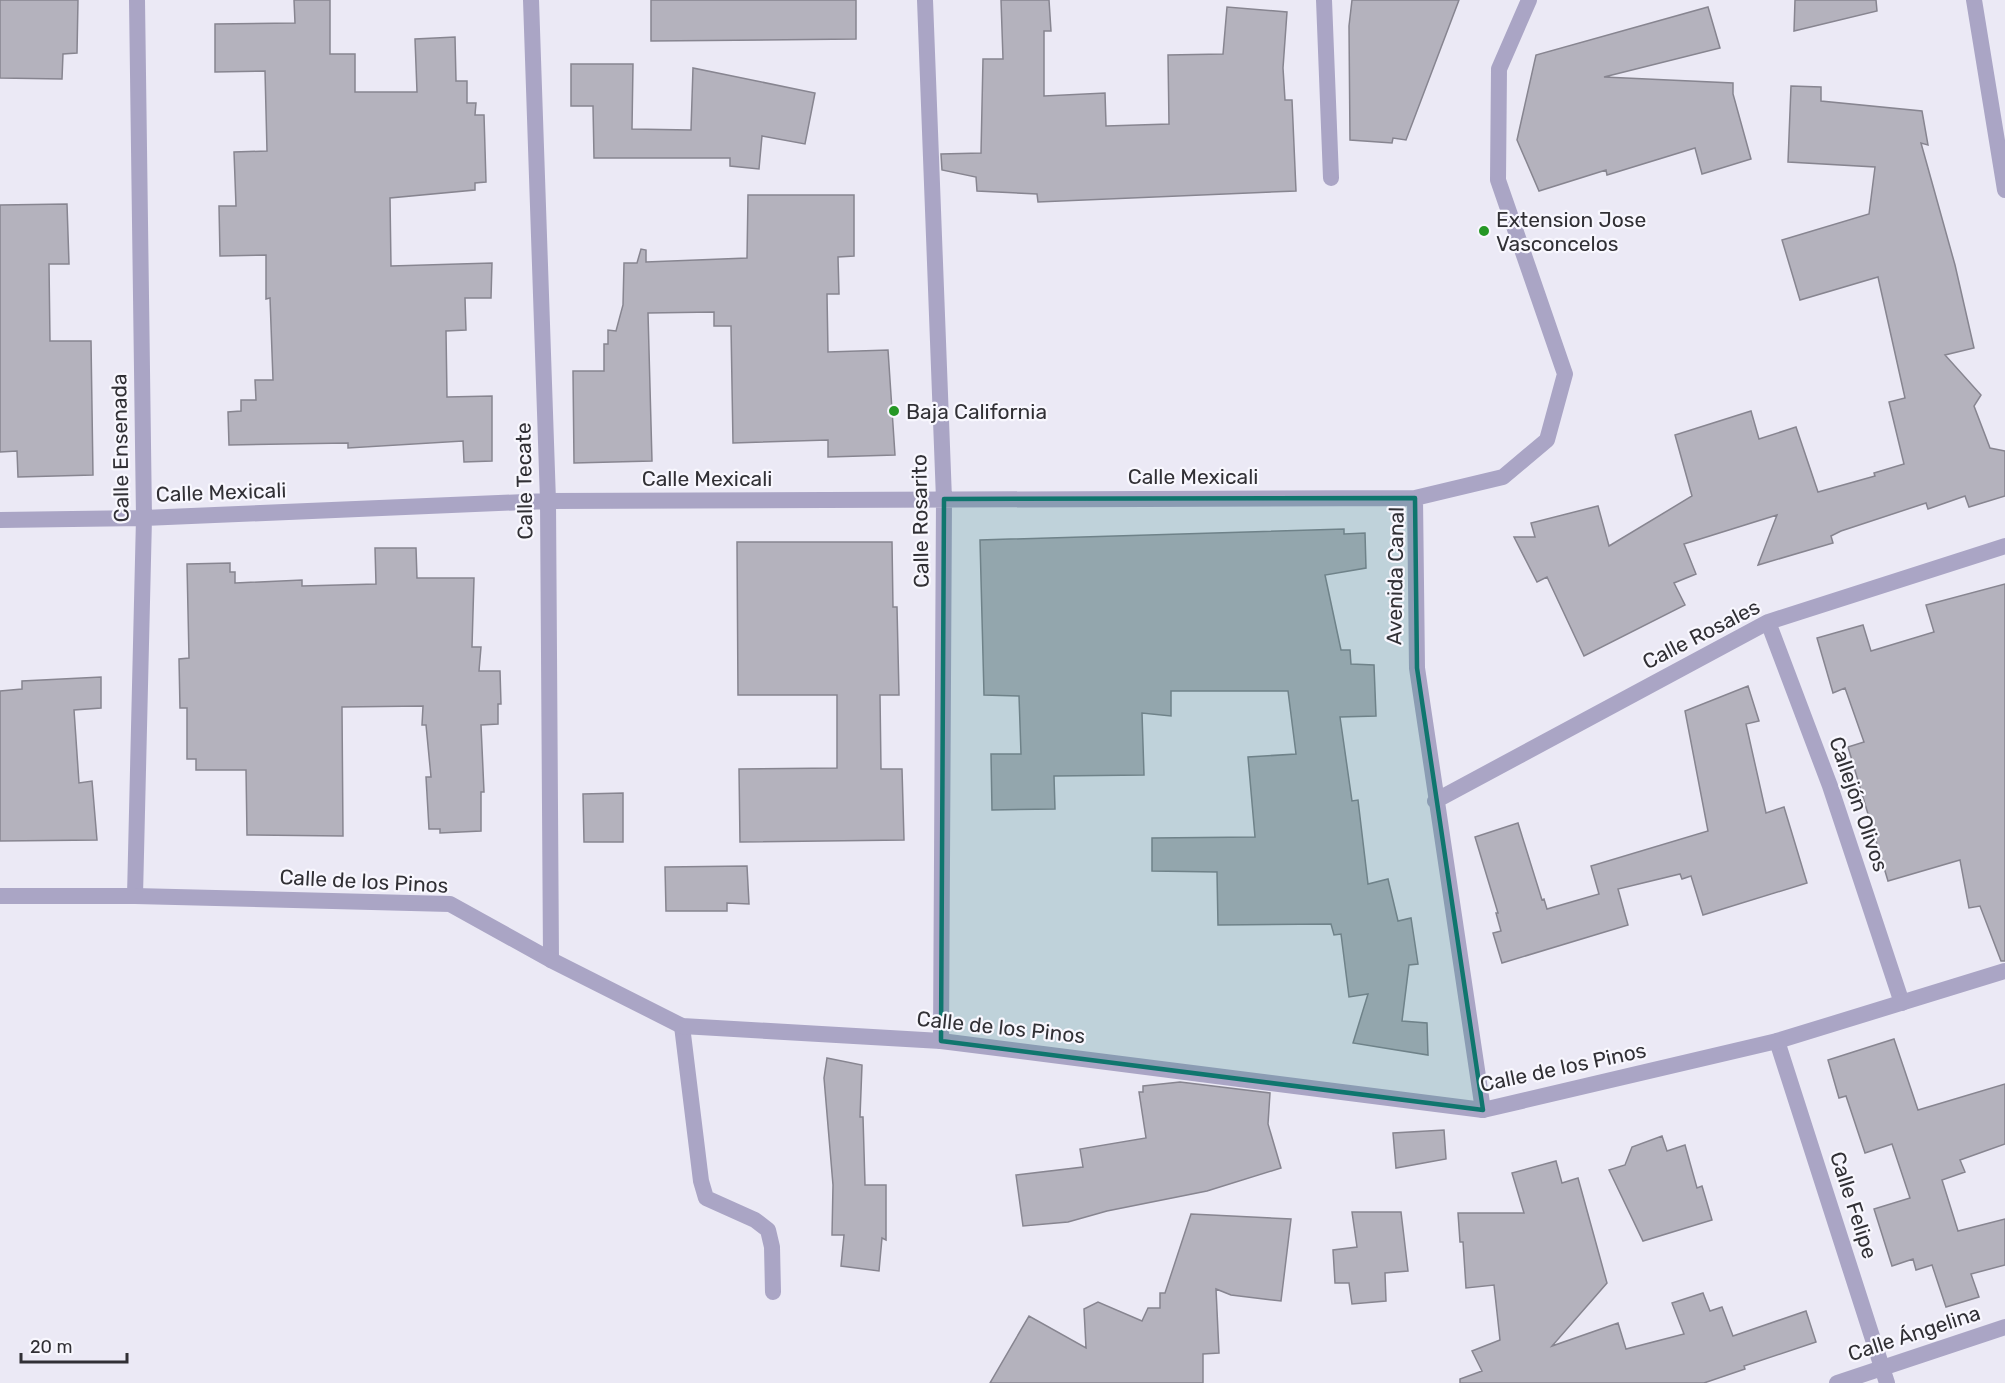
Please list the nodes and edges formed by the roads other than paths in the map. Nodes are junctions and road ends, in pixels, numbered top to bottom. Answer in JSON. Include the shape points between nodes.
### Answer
{"nodes":[{"id":1,"x":137,"y":0,"type":"edge"},
{"id":2,"x":531,"y":0,"type":"edge"},
{"id":3,"x":925,"y":0,"type":"edge"},
{"id":4,"x":1324,"y":0,"type":"edge"},
{"id":5,"x":1529,"y":0,"type":"edge"},
{"id":6,"x":1974,"y":0,"type":"edge"},
{"id":7,"x":1330,"y":178,"type":"dead end"},
{"id":8,"x":2005,"y":190,"type":"edge"},
{"id":9,"x":1415,"y":498,"type":"junction"},
{"id":10,"x":944,"y":500,"type":"junction"},
{"id":11,"x":548,"y":501,"type":"junction"},
{"id":12,"x":144,"y":518,"type":"junction"},
{"id":13,"x":0,"y":520,"type":"edge"},
{"id":14,"x":2005,"y":546,"type":"edge"},
{"id":15,"x":1768,"y":622,"type":"junction"},
{"id":16,"x":1435,"y":801,"type":"junction"},
{"id":17,"x":0,"y":896,"type":"edge"},
{"id":18,"x":135,"y":896,"type":"junction"},
{"id":19,"x":551,"y":960,"type":"junction"},
{"id":20,"x":2005,"y":971,"type":"edge"},
{"id":21,"x":1902,"y":1003,"type":"junction"},
{"id":22,"x":682,"y":1026,"type":"junction"},
{"id":23,"x":941,"y":1041,"type":"junction"},
{"id":24,"x":1777,"y":1041,"type":"junction"},
{"id":25,"x":1483,"y":1110,"type":"junction"},
{"id":26,"x":772,"y":1292,"type":"dead end"},
{"id":27,"x":2005,"y":1327,"type":"edge"},
{"id":28,"x":1885,"y":1375,"type":"edge"},
{"id":29,"x":1838,"y":1383,"type":"edge"}],
"edges":[{"from":1,"to":12,"type":"street","name":"Calle Ensenada"},
{"from":2,"to":11,"type":"street","name":"Calle Tecate"},
{"from":3,"to":10,"type":"street","name":"Calle Rosarito"},
{"from":4,"to":7,"type":"street"},
{"from":5,"to":9,"type":"street","name":"Avenida Canal","via":[[1499,69],[1498,180],[1565,374],[1547,440],[1503,477]]},
{"from":6,"to":8,"type":"street"},
{"from":9,"to":10,"type":"street","name":"Calle Mexicali"},
{"from":9,"to":16,"type":"street","name":"Avenida Canal","via":[[1417,668]]},
{"from":10,"to":11,"type":"street","name":"Calle Mexicali"},
{"from":10,"to":23,"type":"street","name":"Calle Rosarito"},
{"from":11,"to":12,"type":"street","name":"Calle Mexicali"},
{"from":11,"to":19,"type":"street","name":"Calle Tecate"},
{"from":12,"to":13,"type":"street","name":"Calle Mexicali"},
{"from":12,"to":18,"type":"street","name":"Calle Ensenada"},
{"from":14,"to":15,"type":"street","name":"Calle Rosales"},
{"from":15,"to":16,"type":"street","name":"Calle Rosales"},
{"from":15,"to":21,"type":"street","name":"Callejón Olivos","via":[[1830,786]]},
{"from":16,"to":25,"type":"street","name":"Avenida Canal"},
{"from":17,"to":18,"type":"street","name":"Calle de los Pinos"},
{"from":18,"to":19,"type":"street","name":"Calle de los Pinos","via":[[450,904]]},
{"from":19,"to":22,"type":"street","name":"Calle de los Pinos"},
{"from":20,"to":21,"type":"street","name":"Calle de los Pinos"},
{"from":21,"to":24,"type":"street","name":"Calle de los Pinos"},
{"from":22,"to":23,"type":"street","name":"Calle de los Pinos"},
{"from":22,"to":26,"type":"street","via":[[706,1198],[768,1230]]},
{"from":23,"to":25,"type":"street","name":"Calle de los Pinos"},
{"from":24,"to":25,"type":"street","name":"Calle de los Pinos"},
{"from":24,"to":28,"type":"street","name":"Calle Felipe"},
{"from":27,"to":28,"type":"street","name":"Calle Ángelina"},
{"from":28,"to":29,"type":"street","name":"Calle Ángelina"}]}
